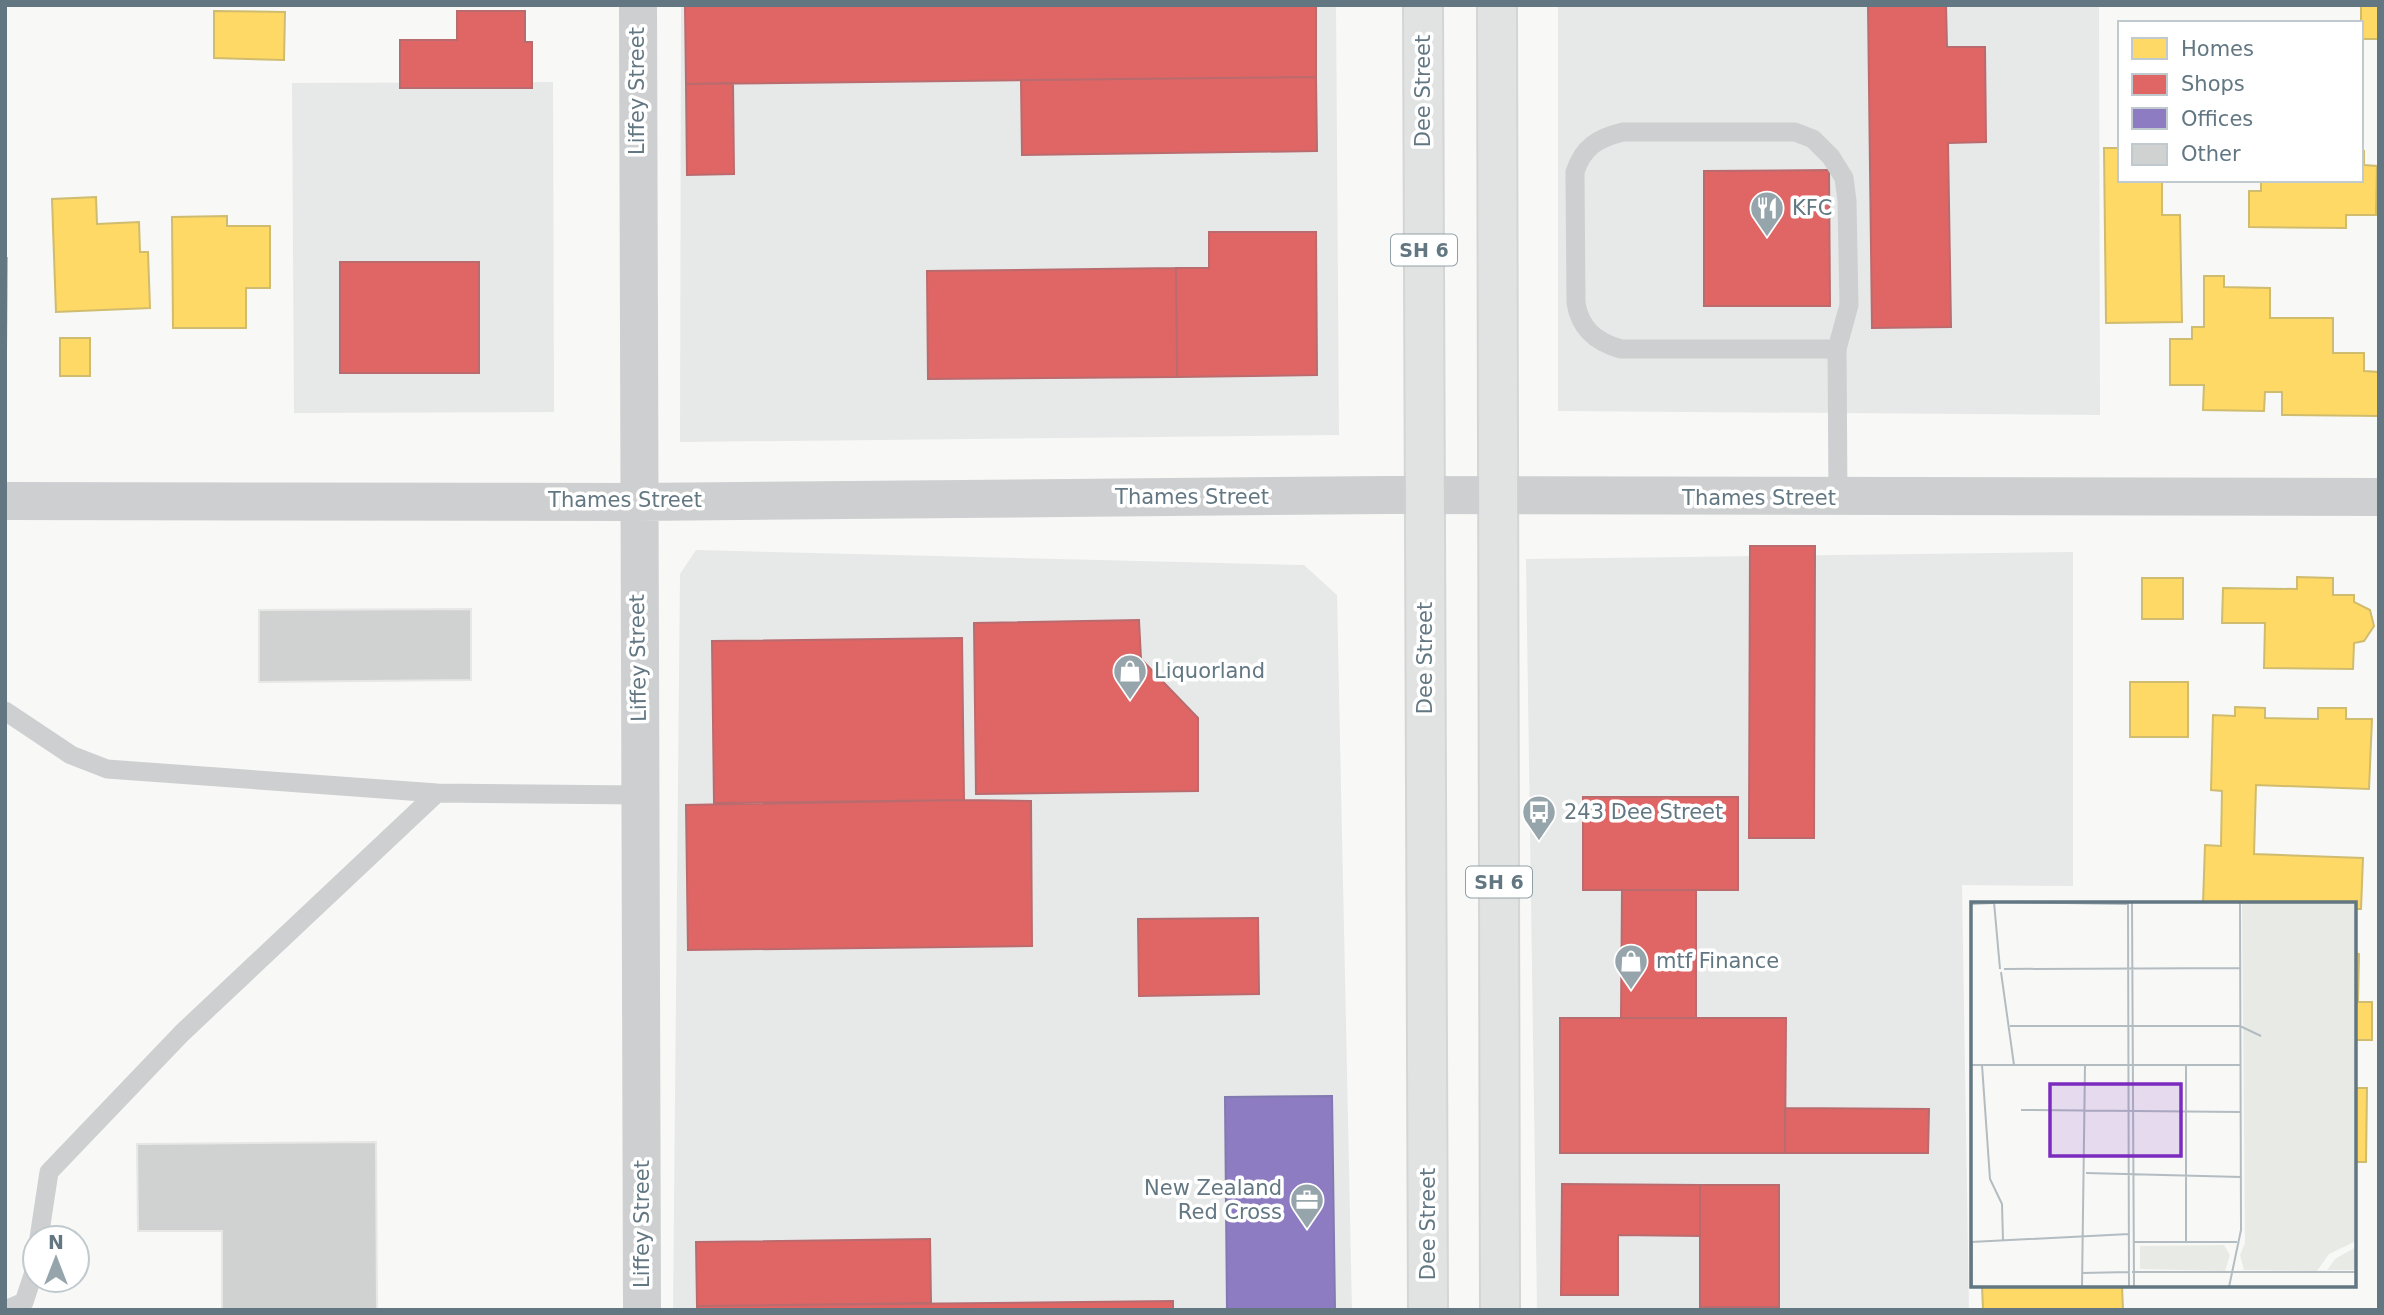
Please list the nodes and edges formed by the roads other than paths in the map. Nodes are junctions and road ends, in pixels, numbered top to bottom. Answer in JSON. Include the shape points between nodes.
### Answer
{"nodes":[{"id":1,"x":638,"y":5,"type":"edge"},
{"id":2,"x":1423,"y":5,"type":"edge"},
{"id":3,"x":1497,"y":5,"type":"edge"},
{"id":4,"x":1837,"y":349,"type":"junction"},
{"id":5,"x":1424,"y":495,"type":"junction"},
{"id":6,"x":2379,"y":497,"type":"edge"},
{"id":7,"x":1499,"y":498,"type":"junction"},
{"id":8,"x":1838,"y":498,"type":"junction"},
{"id":9,"x":5,"y":500,"type":"edge"},
{"id":10,"x":637,"y":502,"type":"junction"},
{"id":11,"x":5,"y":711,"type":"edge"},
{"id":12,"x":437,"y":793,"type":"junction"},
{"id":13,"x":640,"y":795,"type":"junction"},
{"id":14,"x":41,"y":1224,"type":"edge"},
{"id":15,"x":27,"y":1294,"type":"edge"},
{"id":16,"x":5,"y":1310,"type":"edge"},
{"id":17,"x":642,"y":1310,"type":"edge"},
{"id":18,"x":1428,"y":1310,"type":"edge"},
{"id":19,"x":1500,"y":1310,"type":"edge"}],
"edges":[{"from":1,"to":10,"type":"street","name":"Liffey Street"},
{"from":2,"to":5,"type":"main road","name":"Dee Street","number":"SH 6"},
{"from":3,"to":7,"type":"main road","number":"SH 6"},
{"from":4,"to":4,"type":"lane","via":[[1621,349],[1587,331],[1576,303],[1575,172],[1580,157],[1603,136],[1623,132],[1795,132],[1813,139],[1844,178],[1847,201],[1849,305]]},
{"from":4,"to":8,"type":"lane"},
{"from":5,"to":7,"type":"street","name":"Thames Street"},
{"from":5,"to":10,"type":"street","name":"Thames Street"},
{"from":5,"to":18,"type":"main road","name":"Dee Street","number":"SH 6"},
{"from":6,"to":8,"type":"street","name":"Thames Street"},
{"from":7,"to":8,"type":"street","name":"Thames Street"},
{"from":7,"to":19,"type":"main road","number":"SH 6"},
{"from":9,"to":10,"type":"street","name":"Thames Street"},
{"from":10,"to":13,"type":"street","name":"Liffey Street"},
{"from":11,"to":12,"type":"lane","via":[[71,755],[107,769]]},
{"from":12,"to":13,"type":"lane"},
{"from":12,"to":14,"type":"lane","via":[[182,1033],[49,1172]]},
{"from":13,"to":17,"type":"street","name":"Liffey Street"},
{"from":15,"to":16,"type":"lane","via":[[24,1302]]}]}
